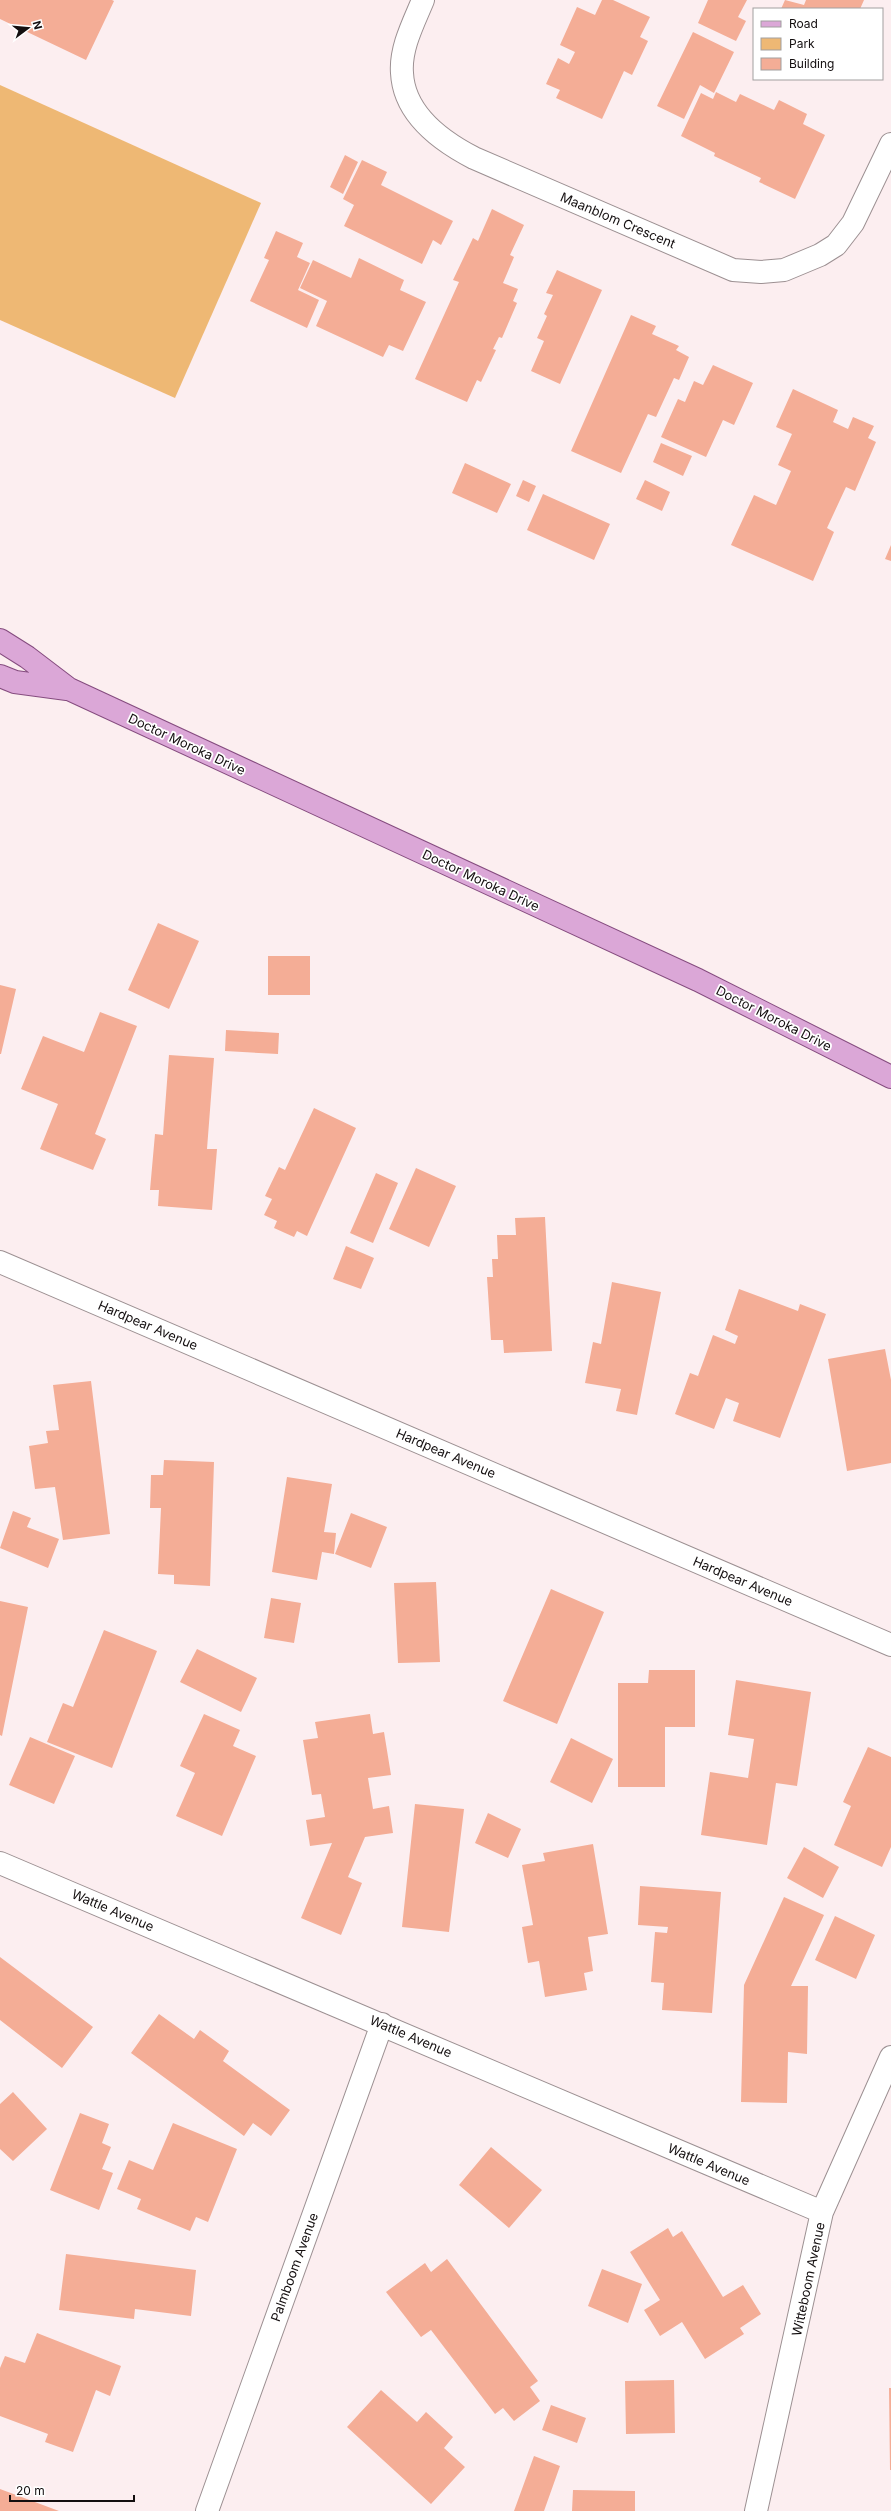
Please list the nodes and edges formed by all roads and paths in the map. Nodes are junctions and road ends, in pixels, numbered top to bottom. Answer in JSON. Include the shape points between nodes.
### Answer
{"nodes":[{"id":1,"x":423,"y":0,"type":"edge"},
{"id":2,"x":891,"y":144,"type":"edge"},
{"id":3,"x":0,"y":640,"type":"edge"},
{"id":4,"x":0,"y":676,"type":"edge"},
{"id":5,"x":69,"y":690,"type":"junction"},
{"id":6,"x":891,"y":1077,"type":"edge"},
{"id":7,"x":0,"y":1262,"type":"edge"},
{"id":8,"x":891,"y":1645,"type":"edge"},
{"id":9,"x":0,"y":1863,"type":"edge"},
{"id":10,"x":382,"y":2024,"type":"junction"},
{"id":11,"x":891,"y":2057,"type":"edge"},
{"id":12,"x":822,"y":2212,"type":"junction"},
{"id":13,"x":207,"y":2511,"type":"edge"},
{"id":14,"x":756,"y":2511,"type":"edge"}],
"edges":[{"from":1,"to":2,"type":"street","name":"Maanblom Crescent","via":[[405,47],[402,73],[409,100],[427,126],[450,145],[474,158],[733,270],[784,270],[820,255],[836,245],[853,223]]},
{"from":3,"to":5,"type":"main road","name":"Doctor Moroka Drive","via":[[27,657]]},
{"from":4,"to":5,"type":"main road","name":"Doctor Moroka Drive","via":[[15,682]]},
{"from":5,"to":6,"type":"main road","name":"Doctor Moroka Drive","via":[[698,980]]},
{"from":7,"to":8,"type":"street","name":"Hardpear Avenue"},
{"from":9,"to":10,"type":"street","name":"Wattle Avenue"},
{"from":10,"to":12,"type":"street","name":"Wattle Avenue"},
{"from":10,"to":13,"type":"street","name":"Palmboom Avenue"},
{"from":11,"to":12,"type":"street","name":"Witteboom Avenue"},
{"from":12,"to":14,"type":"street","name":"Witteboom Avenue"}]}
